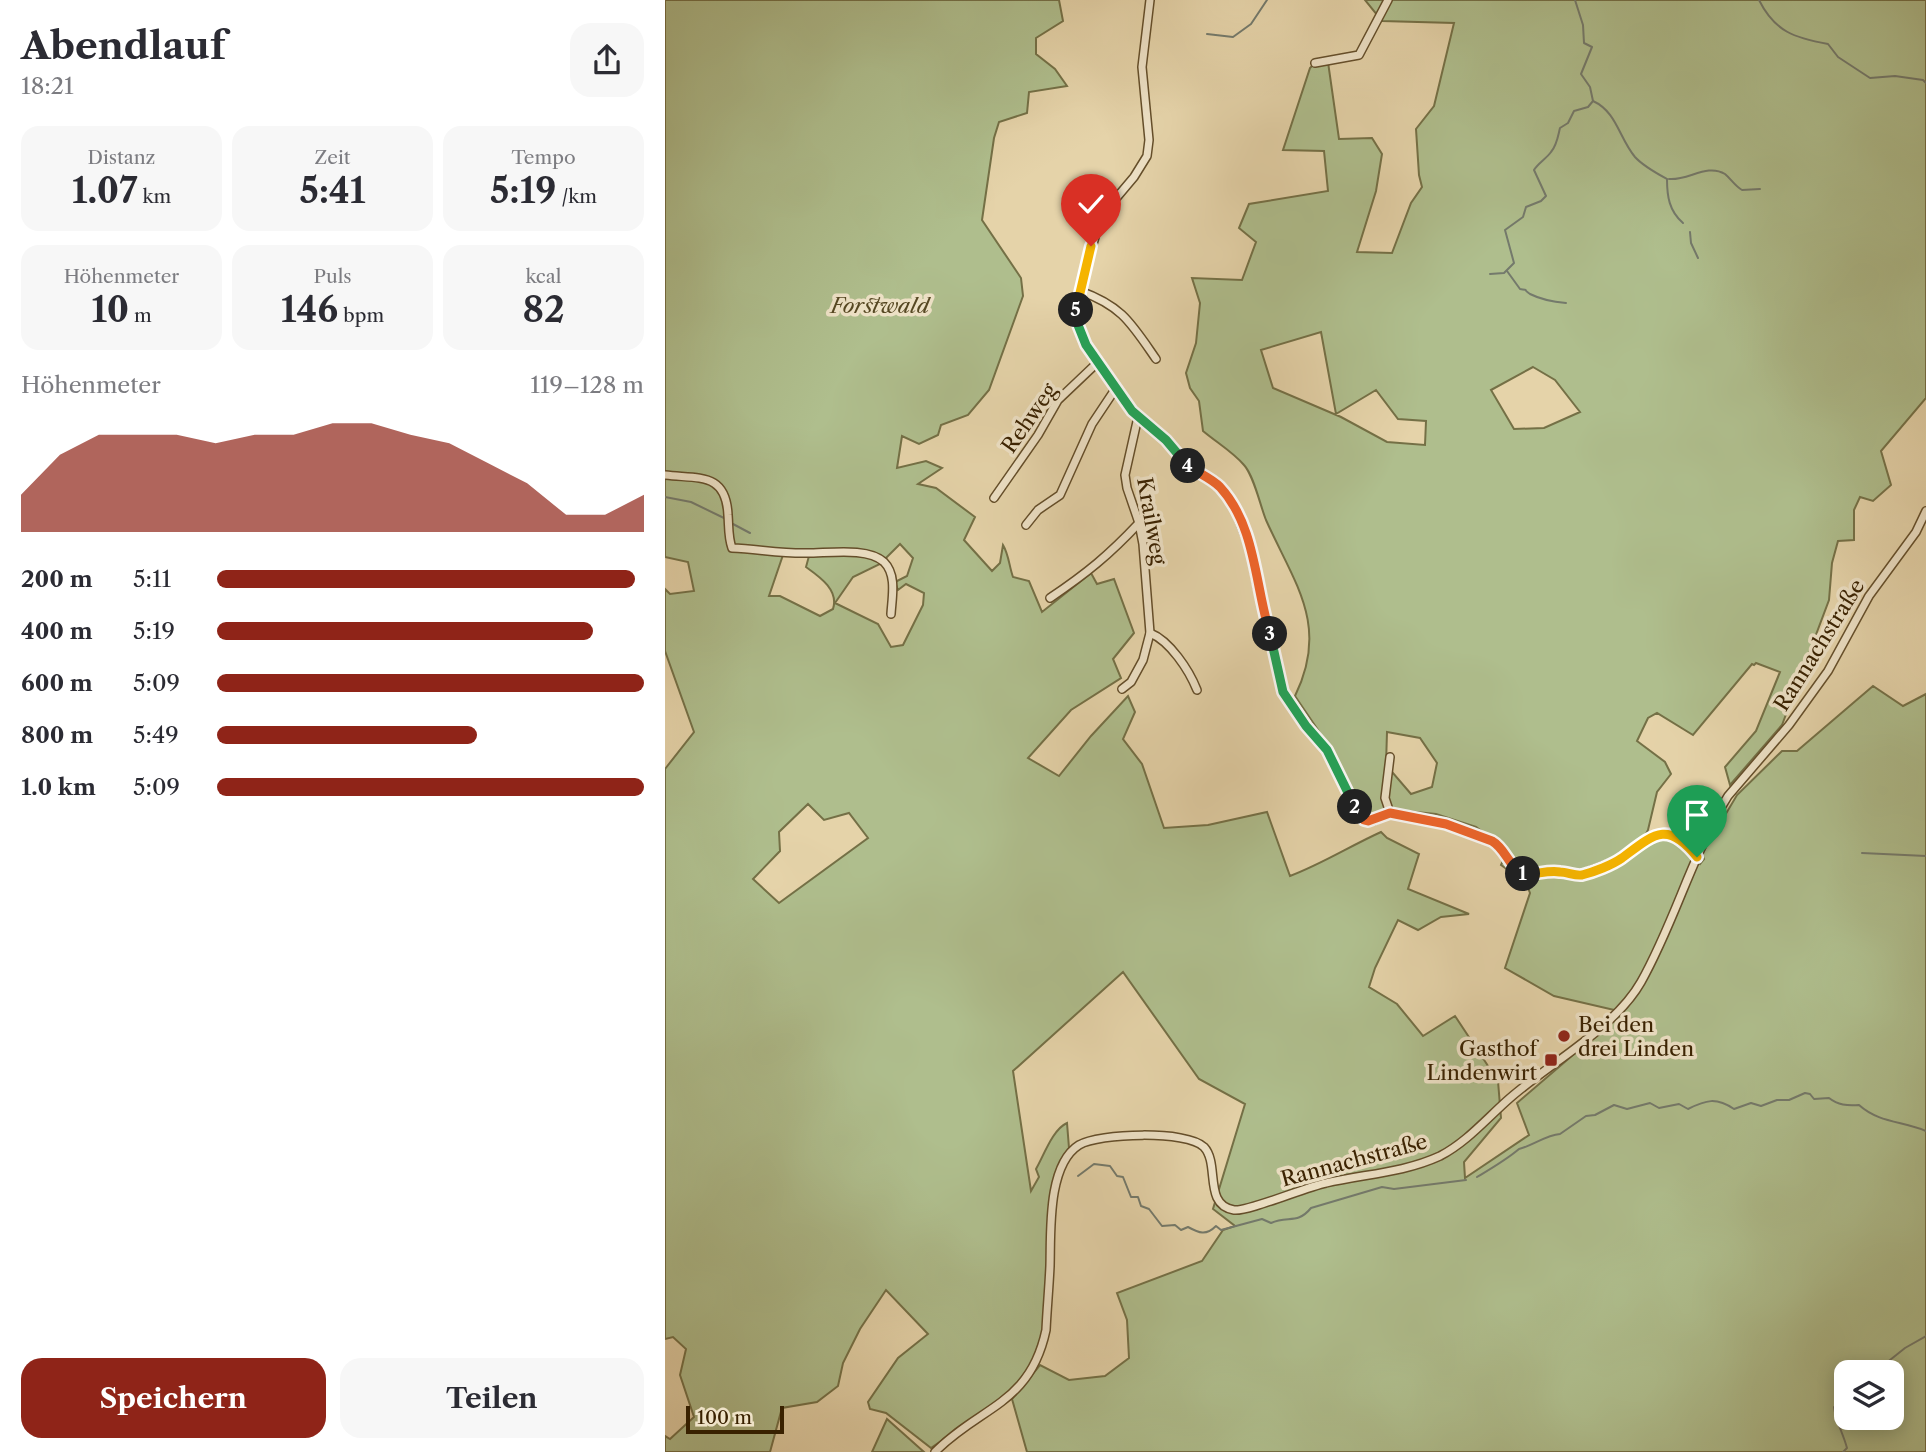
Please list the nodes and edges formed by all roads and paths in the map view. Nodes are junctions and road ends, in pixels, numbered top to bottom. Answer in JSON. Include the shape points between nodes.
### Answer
{"nodes":[{"id":1,"x":1150,"y":0,"type":"edge"},
{"id":2,"x":1388,"y":0,"type":"edge"},
{"id":3,"x":1315,"y":63,"type":"dead end"},
{"id":4,"x":1080,"y":291,"type":"junction"},
{"id":5,"x":1156,"y":359,"type":"dead end"},
{"id":6,"x":1098,"y":362,"type":"junction"},
{"id":7,"x":1116,"y":388,"type":"junction"},
{"id":8,"x":1138,"y":418,"type":"junction"},
{"id":9,"x":665,"y":475,"type":"edge"},
{"id":10,"x":994,"y":498,"type":"dead end"},
{"id":11,"x":1926,"y":511,"type":"edge"},
{"id":12,"x":1139,"y":523,"type":"junction"},
{"id":13,"x":1025,"y":525,"type":"dead end"},
{"id":14,"x":1050,"y":597,"type":"dead end"},
{"id":15,"x":891,"y":614,"type":"dead end"},
{"id":16,"x":1150,"y":632,"type":"junction"},
{"id":17,"x":1122,"y":689,"type":"dead end"},
{"id":18,"x":1197,"y":690,"type":"dead end"},
{"id":19,"x":1390,"y":757,"type":"dead end"},
{"id":20,"x":1390,"y":813,"type":"junction"},
{"id":21,"x":1697,"y":857,"type":"junction"},
{"id":22,"x":935,"y":1452,"type":"edge"}],
"edges":[{"from":1,"to":4,"type":"street","via":[[1142,67],[1147,156],[1100,223]]},
{"from":2,"to":3,"type":"street","via":[[1359,55]]},
{"from":4,"to":5,"type":"street","via":[[1121,312]]},
{"from":4,"to":6,"type":"street","via":[[1076,320]]},
{"from":6,"to":7,"type":"street"},
{"from":6,"to":10,"type":"street","name":"Rehweg","via":[[1058,400]]},
{"from":7,"to":8,"type":"street"},
{"from":7,"to":13,"type":"street","via":[[1093,424],[1060,495]]},
{"from":8,"to":12,"type":"street","name":"Krailweg","via":[[1125,475]]},
{"from":8,"to":20,"type":"street","via":[[1166,440],[1184,464],[1218,485],[1233,504],[1250,548],[1283,692],[1327,750],[1364,820]]},
{"from":9,"to":15,"type":"street","via":[[709,479],[723,490],[732,548],[875,556],[893,579]]},
{"from":11,"to":21,"type":"street","name":"Rannachstraße","via":[[1869,596],[1820,682],[1786,730],[1728,796]]},
{"from":12,"to":14,"type":"street","via":[[1089,572]]},
{"from":12,"to":16,"type":"street","name":"Krailweg"},
{"from":16,"to":17,"type":"street","name":"Krailweg","via":[[1143,660]]},
{"from":16,"to":18,"type":"street","via":[[1172,652]]},
{"from":19,"to":20,"type":"street","via":[[1385,798]]},
{"from":20,"to":21,"type":"street","via":[[1446,824],[1492,841],[1515,870],[1524,874],[1579,875],[1619,860],[1649,837],[1668,833],[1685,842]]},
{"from":21,"to":22,"type":"street","name":"Rannachstraße","via":[[1649,967],[1625,1005],[1440,1156],[1384,1174],[1310,1186],[1235,1211],[1215,1195],[1210,1159],[1198,1142],[1175,1137],[1117,1137],[1077,1147],[1067,1156],[1055,1193],[1043,1346],[1031,1370],[1007,1399]]}]}
